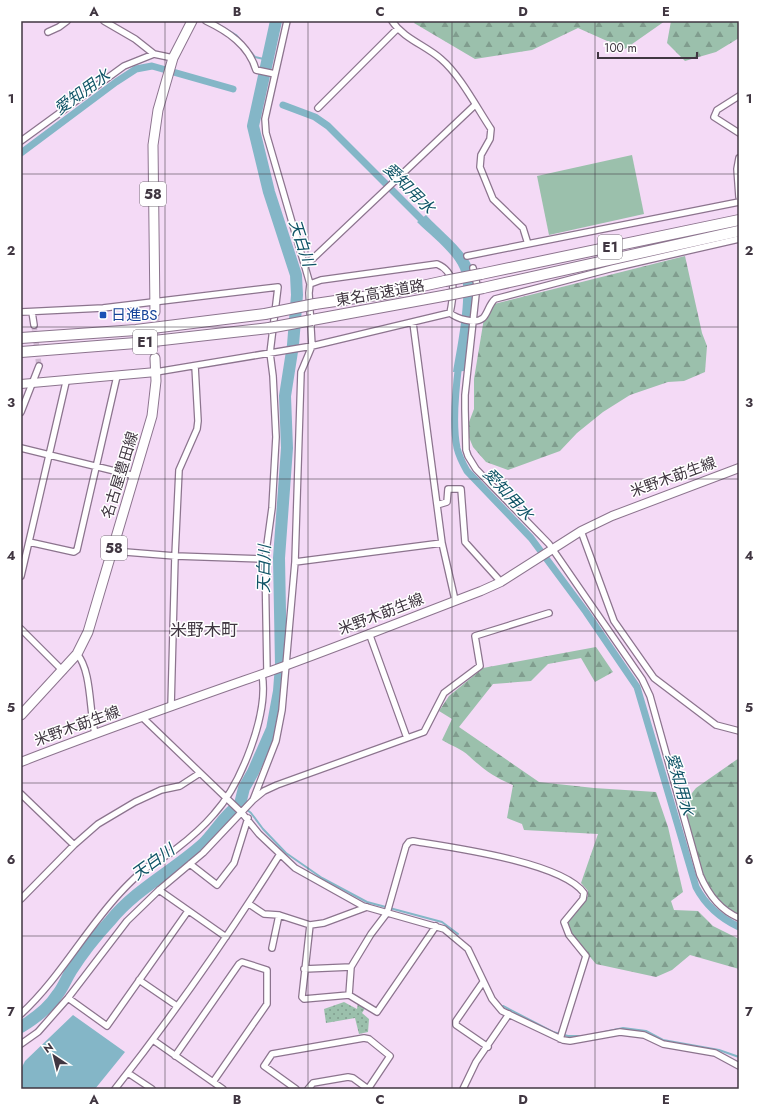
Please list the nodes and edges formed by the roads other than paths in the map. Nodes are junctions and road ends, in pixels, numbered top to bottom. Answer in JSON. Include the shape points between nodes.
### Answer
{"nodes":[{"id":1,"x":67,"y":21,"type":"edge"},
{"id":2,"x":192,"y":21,"type":"edge"},
{"id":3,"x":206,"y":21,"type":"edge"},
{"id":4,"x":287,"y":21,"type":"edge"},
{"id":5,"x":392,"y":21,"type":"edge"},
{"id":6,"x":108,"y":22,"type":"edge"},
{"id":7,"x":397,"y":29,"type":"junction"},
{"id":8,"x":48,"y":32,"type":"dead end"},
{"id":9,"x":154,"y":54,"type":"junction"},
{"id":10,"x":172,"y":59,"type":"junction"},
{"id":11,"x":274,"y":74,"type":"junction"},
{"id":12,"x":739,"y":96,"type":"edge"},
{"id":13,"x":475,"y":105,"type":"junction"},
{"id":14,"x":318,"y":108,"type":"dead end"},
{"id":15,"x":739,"y":134,"type":"edge"},
{"id":16,"x":21,"y":141,"type":"edge"},
{"id":17,"x":739,"y":158,"type":"edge"},
{"id":18,"x":739,"y":197,"type":"edge"},
{"id":19,"x":739,"y":202,"type":"edge"},
{"id":20,"x":739,"y":220,"type":"edge"},
{"id":21,"x":739,"y":231,"type":"edge"},
{"id":22,"x":739,"y":239,"type":"edge"},
{"id":23,"x":528,"y":244,"type":"junction"},
{"id":24,"x":467,"y":256,"type":"dead end"},
{"id":25,"x":305,"y":266,"type":"junction"},
{"id":26,"x":477,"y":271,"type":"junction"},
{"id":27,"x":310,"y":284,"type":"junction"},
{"id":28,"x":154,"y":300,"type":"junction"},
{"id":29,"x":21,"y":312,"type":"edge"},
{"id":30,"x":32,"y":312,"type":"junction"},
{"id":31,"x":155,"y":312,"type":"tunnel mouth"},
{"id":32,"x":450,"y":313,"type":"junction"},
{"id":33,"x":474,"y":320,"type":"junction"},
{"id":34,"x":413,"y":322,"type":"junction"},
{"id":35,"x":34,"y":325,"type":"tunnel mouth"},
{"id":36,"x":21,"y":338,"type":"edge"},
{"id":37,"x":312,"y":346,"type":"junction"},
{"id":38,"x":21,"y":352,"type":"edge"},
{"id":39,"x":270,"y":353,"type":"junction"},
{"id":40,"x":155,"y":358,"type":"tunnel mouth"},
{"id":41,"x":39,"y":366,"type":"tunnel mouth"},
{"id":42,"x":195,"y":366,"type":"junction"},
{"id":43,"x":156,"y":372,"type":"junction"},
{"id":44,"x":117,"y":376,"type":"junction"},
{"id":45,"x":66,"y":382,"type":"junction"},
{"id":46,"x":21,"y":384,"type":"edge"},
{"id":47,"x":33,"y":384,"type":"junction"},
{"id":48,"x":21,"y":412,"type":"edge"},
{"id":49,"x":21,"y":448,"type":"edge"},
{"id":50,"x":50,"y":455,"type":"junction"},
{"id":51,"x":98,"y":466,"type":"junction"},
{"id":52,"x":739,"y":468,"type":"edge"},
{"id":53,"x":135,"y":476,"type":"junction"},
{"id":54,"x":437,"y":505,"type":"junction"},
{"id":55,"x":581,"y":530,"type":"junction"},
{"id":56,"x":29,"y":542,"type":"junction"},
{"id":57,"x":442,"y":543,"type":"junction"},
{"id":58,"x":552,"y":550,"type":"junction"},
{"id":59,"x":113,"y":551,"type":"junction"},
{"id":60,"x":175,"y":556,"type":"junction"},
{"id":61,"x":265,"y":559,"type":"junction"},
{"id":62,"x":295,"y":562,"type":"junction"},
{"id":63,"x":21,"y":576,"type":"edge"},
{"id":64,"x":500,"y":582,"type":"junction"},
{"id":65,"x":455,"y":600,"type":"junction"},
{"id":66,"x":549,"y":613,"type":"dead end"},
{"id":67,"x":21,"y":629,"type":"edge"},
{"id":68,"x":369,"y":633,"type":"junction"},
{"id":69,"x":77,"y":654,"type":"junction"},
{"id":70,"x":286,"y":665,"type":"junction"},
{"id":71,"x":63,"y":671,"type":"junction"},
{"id":72,"x":266,"y":672,"type":"junction"},
{"id":73,"x":171,"y":707,"type":"junction"},
{"id":74,"x":21,"y":715,"type":"edge"},
{"id":75,"x":143,"y":718,"type":"junction"},
{"id":76,"x":739,"y":731,"type":"edge"},
{"id":77,"x":95,"y":733,"type":"junction"},
{"id":78,"x":407,"y":738,"type":"junction"},
{"id":79,"x":21,"y":762,"type":"edge"},
{"id":80,"x":200,"y":773,"type":"junction"},
{"id":81,"x":21,"y":794,"type":"edge"},
{"id":82,"x":226,"y":798,"type":"junction"},
{"id":83,"x":253,"y":800,"type":"junction"},
{"id":84,"x":242,"y":813,"type":"junction"},
{"id":85,"x":248,"y":818,"type":"junction"},
{"id":86,"x":74,"y":845,"type":"junction"},
{"id":87,"x":280,"y":854,"type":"junction"},
{"id":88,"x":190,"y":864,"type":"junction"},
{"id":89,"x":159,"y":890,"type":"junction"},
{"id":90,"x":21,"y":899,"type":"edge"},
{"id":91,"x":249,"y":904,"type":"junction"},
{"id":92,"x":368,"y":907,"type":"junction"},
{"id":93,"x":188,"y":911,"type":"junction"},
{"id":94,"x":387,"y":913,"type":"junction"},
{"id":95,"x":279,"y":915,"type":"junction"},
{"id":96,"x":739,"y":918,"type":"edge"},
{"id":97,"x":310,"y":925,"type":"junction"},
{"id":98,"x":436,"y":926,"type":"junction"},
{"id":99,"x":226,"y":937,"type":"junction"},
{"id":100,"x":272,"y":948,"type":"dead end"},
{"id":101,"x":351,"y":967,"type":"junction"},
{"id":102,"x":304,"y":969,"type":"junction"},
{"id":103,"x":139,"y":980,"type":"junction"},
{"id":104,"x":483,"y":982,"type":"junction"},
{"id":105,"x":349,"y":995,"type":"junction"},
{"id":106,"x":68,"y":998,"type":"junction"},
{"id":107,"x":177,"y":1006,"type":"junction"},
{"id":108,"x":21,"y":1014,"type":"edge"},
{"id":109,"x":509,"y":1014,"type":"junction"},
{"id":110,"x":560,"y":1039,"type":"junction"},
{"id":111,"x":153,"y":1040,"type":"junction"},
{"id":112,"x":21,"y":1044,"type":"edge"},
{"id":113,"x":488,"y":1047,"type":"junction"},
{"id":114,"x":175,"y":1056,"type":"junction"},
{"id":115,"x":739,"y":1066,"type":"edge"},
{"id":116,"x":128,"y":1073,"type":"junction"},
{"id":117,"x":212,"y":1082,"type":"junction"},
{"id":118,"x":116,"y":1089,"type":"edge"},
{"id":119,"x":152,"y":1089,"type":"edge"},
{"id":120,"x":223,"y":1089,"type":"edge"},
{"id":121,"x":296,"y":1089,"type":"edge"},
{"id":122,"x":308,"y":1089,"type":"edge"},
{"id":123,"x":368,"y":1089,"type":"edge"},
{"id":124,"x":463,"y":1089,"type":"edge"}],
"edges":[{"from":1,"to":8,"type":"street"},
{"from":2,"to":10,"type":"main road","number":"58"},
{"from":3,"to":11,"type":"street","via":[[228,33],[241,44],[256,70]]},
{"from":4,"to":11,"type":"street"},
{"from":5,"to":7,"type":"street"},
{"from":6,"to":9,"type":"street"},
{"from":7,"to":13,"type":"street","via":[[441,59]]},
{"from":7,"to":14,"type":"street"},
{"from":9,"to":10,"type":"street"},
{"from":9,"to":16,"type":"street","via":[[124,66]]},
{"from":10,"to":28,"type":"main road","number":"58","via":[[158,110],[153,145]]},
{"from":11,"to":25,"type":"street","via":[[265,128]]},
{"from":12,"to":15,"type":"street","via":[[717,110],[714,116]]},
{"from":13,"to":23,"type":"street","via":[[491,129],[490,138],[481,155],[480,167],[493,199],[523,228]]},
{"from":13,"to":25,"type":"street"},
{"from":17,"to":18,"type":"street"},
{"from":19,"to":23,"type":"street"},
{"from":20,"to":26,"type":"highway","name":"東名高速道路","number":"E1"},
{"from":21,"to":38,"type":"highway","name":"東名高速道路","number":"E1","bridge":true,"via":[[483,288],[269,328],[136,343]]},
{"from":22,"to":33,"type":"street","via":[[513,294],[493,301],[482,318]]},
{"from":23,"to":24,"type":"street"},
{"from":25,"to":27,"type":"street"},
{"from":26,"to":33,"type":"street"},
{"from":26,"to":36,"type":"highway","name":"東名高速道路","number":"E1","bridge":true,"via":[[390,293],[265,314],[136,330]]},
{"from":27,"to":32,"type":"street","via":[[321,280],[437,264],[444,267],[452,277]]},
{"from":27,"to":37,"type":"street"},
{"from":28,"to":30,"type":"street","via":[[103,308]]},
{"from":28,"to":31,"type":"main road","number":"58"},
{"from":28,"to":39,"type":"street","via":[[278,287]]},
{"from":29,"to":30,"type":"street"},
{"from":30,"to":35,"type":"street"},
{"from":32,"to":33,"type":"street","via":[[458,319]]},
{"from":32,"to":34,"type":"street"},
{"from":33,"to":58,"type":"street","via":[[465,394],[468,456],[476,469]]},
{"from":34,"to":37,"type":"street"},
{"from":34,"to":54,"type":"street"},
{"from":37,"to":39,"type":"street"},
{"from":37,"to":62,"type":"street","via":[[301,372]]},
{"from":39,"to":42,"type":"street"},
{"from":39,"to":61,"type":"street","via":[[276,438],[272,508]]},
{"from":40,"to":43,"type":"main road","name":"名古屋豊田線","number":"58"},
{"from":41,"to":47,"type":"street"},
{"from":42,"to":43,"type":"street"},
{"from":42,"to":60,"type":"street","via":[[198,421],[179,470]]},
{"from":43,"to":44,"type":"main road"},
{"from":43,"to":53,"type":"main road","name":"名古屋豊田線","number":"58","via":[[152,416]]},
{"from":44,"to":45,"type":"main road"},
{"from":44,"to":51,"type":"street"},
{"from":45,"to":47,"type":"main road"},
{"from":45,"to":50,"type":"street"},
{"from":46,"to":47,"type":"main road"},
{"from":47,"to":48,"type":"street"},
{"from":49,"to":50,"type":"street"},
{"from":50,"to":51,"type":"street"},
{"from":50,"to":56,"type":"street"},
{"from":51,"to":53,"type":"street"},
{"from":51,"to":56,"type":"street","via":[[77,550],[74,552]]},
{"from":52,"to":55,"type":"main road","name":"米野木莇生線","via":[[650,500]]},
{"from":53,"to":59,"type":"main road","name":"名古屋豊田線","number":"58"},
{"from":54,"to":57,"type":"street"},
{"from":54,"to":64,"type":"street","via":[[447,502],[448,489],[461,489],[465,542]]},
{"from":55,"to":58,"type":"main road","name":"米野木莇生線"},
{"from":55,"to":76,"type":"street","via":[[614,621],[654,678],[716,725]]},
{"from":56,"to":63,"type":"street"},
{"from":57,"to":62,"type":"street"},
{"from":57,"to":65,"type":"street"},
{"from":58,"to":64,"type":"main road","name":"米野木莇生線"},
{"from":58,"to":96,"type":"street","via":[[642,679],[650,696],[703,883],[717,903]]},
{"from":59,"to":60,"type":"street"},
{"from":59,"to":69,"type":"main road","name":"名古屋豊田線","number":"58","via":[[88,632]]},
{"from":60,"to":61,"type":"street"},
{"from":60,"to":73,"type":"street"},
{"from":61,"to":72,"type":"street"},
{"from":62,"to":70,"type":"street"},
{"from":64,"to":65,"type":"main road","name":"米野木莇生線"},
{"from":65,"to":68,"type":"main road","name":"米野木莇生線"},
{"from":66,"to":78,"type":"street","via":[[475,636],[480,666],[444,693],[424,732]]},
{"from":67,"to":71,"type":"street"},
{"from":68,"to":70,"type":"main road","name":"米野木莇生線"},
{"from":68,"to":78,"type":"street"},
{"from":69,"to":71,"type":"main road","name":"名古屋豊田線","number":"58"},
{"from":69,"to":77,"type":"street","via":[[81,659],[88,685]]},
{"from":70,"to":72,"type":"main road","name":"米野木莇生線"},
{"from":70,"to":83,"type":"street","via":[[279,725],[271,755]]},
{"from":71,"to":74,"type":"main road","name":"名古屋豊田線","number":"58"},
{"from":72,"to":73,"type":"main road","name":"米野木莇生線"},
{"from":72,"to":82,"type":"street","via":[[262,705],[251,749]]},
{"from":73,"to":75,"type":"main road","name":"米野木莇生線"},
{"from":75,"to":77,"type":"main road","name":"米野木莇生線"},
{"from":75,"to":80,"type":"street"},
{"from":77,"to":79,"type":"main road","name":"米野木莇生線"},
{"from":78,"to":83,"type":"street","via":[[277,785]]},
{"from":80,"to":82,"type":"street"},
{"from":80,"to":86,"type":"street","via":[[180,786],[160,790],[135,802],[98,824]]},
{"from":81,"to":86,"type":"street"},
{"from":82,"to":84,"type":"street"},
{"from":82,"to":108,"type":"street","via":[[202,827],[175,850],[145,869],[120,893],[35,1001]]},
{"from":83,"to":84,"type":"street"},
{"from":84,"to":85,"type":"street"},
{"from":84,"to":88,"type":"street"},
{"from":85,"to":87,"type":"street","via":[[259,834]]},
{"from":85,"to":88,"type":"street","via":[[234,863],[217,884]]},
{"from":86,"to":90,"type":"street"},
{"from":87,"to":91,"type":"street"},
{"from":87,"to":92,"type":"street","via":[[295,868]]},
{"from":88,"to":89,"type":"street"},
{"from":89,"to":93,"type":"street"},
{"from":89,"to":106,"type":"street","via":[[127,922]]},
{"from":91,"to":95,"type":"street","via":[[264,914]]},
{"from":91,"to":99,"type":"street"},
{"from":92,"to":94,"type":"street"},
{"from":92,"to":97,"type":"street","via":[[324,923]]},
{"from":93,"to":99,"type":"street"},
{"from":93,"to":103,"type":"street"},
{"from":94,"to":98,"type":"street"},
{"from":94,"to":101,"type":"street","via":[[370,934]]},
{"from":94,"to":110,"type":"street","via":[[409,842],[492,855],[529,865],[568,880],[582,891],[584,896],[564,922],[569,934],[586,956]]},
{"from":95,"to":97,"type":"street"},
{"from":95,"to":100,"type":"street"},
{"from":97,"to":102,"type":"street"},
{"from":98,"to":104,"type":"street","via":[[456,937],[468,949]]},
{"from":98,"to":105,"type":"street","via":[[377,1012]]},
{"from":99,"to":107,"type":"street"},
{"from":101,"to":102,"type":"street"},
{"from":101,"to":105,"type":"street"},
{"from":102,"to":105,"type":"street","via":[[304,999]]},
{"from":103,"to":106,"type":"street","via":[[107,1026]]},
{"from":103,"to":107,"type":"street"},
{"from":104,"to":109,"type":"street","via":[[492,999],[502,1011]]},
{"from":104,"to":113,"type":"street","via":[[456,1021],[456,1025]]},
{"from":106,"to":112,"type":"street","via":[[38,1032]]},
{"from":107,"to":111,"type":"street"},
{"from":109,"to":110,"type":"street"},
{"from":109,"to":113,"type":"street"},
{"from":110,"to":115,"type":"street","via":[[570,1042],[620,1032],[644,1035],[663,1044],[715,1053]]},
{"from":111,"to":114,"type":"street"},
{"from":111,"to":116,"type":"street"},
{"from":113,"to":124,"type":"street","via":[[476,1062]]},
{"from":114,"to":117,"type":"street"},
{"from":114,"to":117,"type":"street","via":[[239,964],[242,962],[265,968],[268,973],[267,1004]]},
{"from":116,"to":118,"type":"street"},
{"from":116,"to":119,"type":"street"},
{"from":117,"to":120,"type":"street"},
{"from":121,"to":123,"type":"street","via":[[264,1066],[272,1054],[364,1038],[390,1056]]},
{"from":122,"to":123,"type":"street","via":[[313,1083],[348,1077]]}]}
